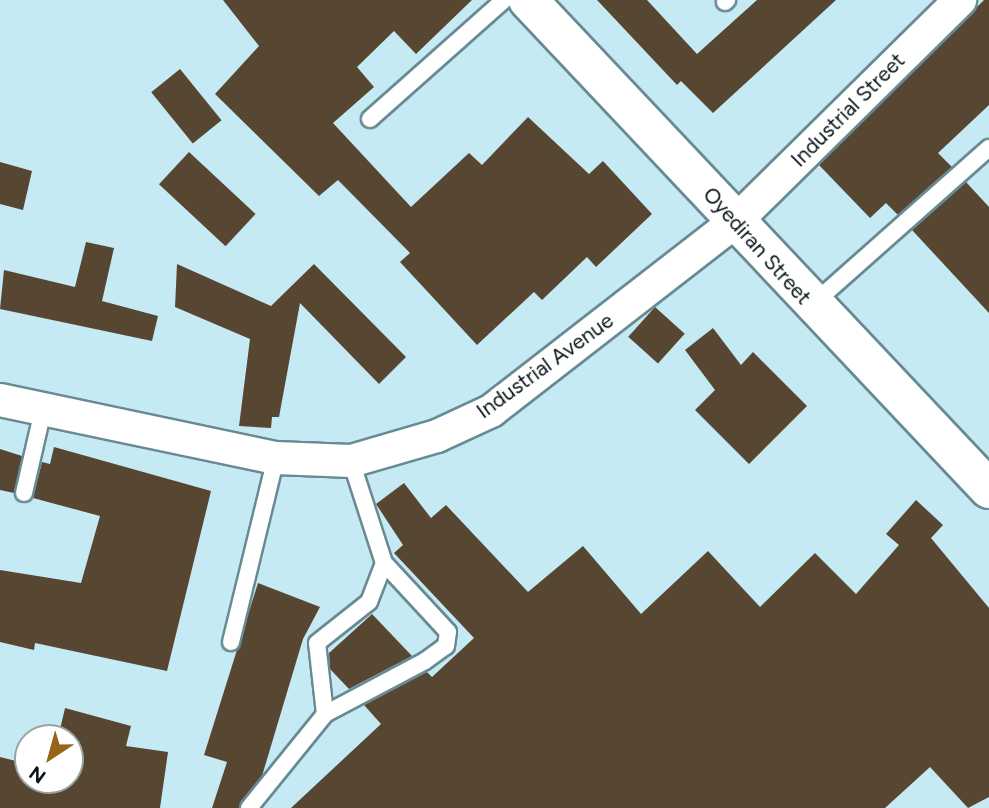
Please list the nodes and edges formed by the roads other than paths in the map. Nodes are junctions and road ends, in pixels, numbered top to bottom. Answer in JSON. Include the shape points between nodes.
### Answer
{"nodes":[{"id":1,"x":504,"y":0,"type":"edge"},
{"id":2,"x":527,"y":0,"type":"edge"},
{"id":3,"x":960,"y":0,"type":"edge"},
{"id":4,"x":370,"y":119,"type":"dead end"},
{"id":5,"x":989,"y":148,"type":"edge"},
{"id":6,"x":736,"y":221,"type":"junction"},
{"id":7,"x":811,"y":306,"type":"junction"},
{"id":8,"x":0,"y":400,"type":"edge"},
{"id":9,"x":43,"y":410,"type":"junction"},
{"id":10,"x":276,"y":458,"type":"junction"},
{"id":11,"x":351,"y":461,"type":"junction"},
{"id":12,"x":989,"y":489,"type":"edge"},
{"id":13,"x":24,"y":493,"type":"dead end"},
{"id":14,"x":384,"y":563,"type":"junction"},
{"id":15,"x":231,"y":642,"type":"dead end"},
{"id":16,"x":325,"y":714,"type":"junction"},
{"id":17,"x":249,"y":808,"type":"edge"}],
"edges":[{"from":1,"to":4,"type":"lane"},
{"from":2,"to":6,"type":"street","name":"Oyediran Street"},
{"from":3,"to":6,"type":"street","name":"Industrial Street"},
{"from":5,"to":7,"type":"lane"},
{"from":6,"to":7,"type":"street","name":"Oyediran Street"},
{"from":6,"to":11,"type":"street","name":"Industrial Avenue","via":[[491,411],[438,436]]},
{"from":7,"to":12,"type":"street","name":"Oyediran Street"},
{"from":8,"to":9,"type":"street","name":"Industrial Avenue"},
{"from":9,"to":10,"type":"street","name":"Industrial Avenue"},
{"from":9,"to":13,"type":"lane"},
{"from":10,"to":11,"type":"street","name":"Industrial Avenue"},
{"from":10,"to":15,"type":"lane"},
{"from":11,"to":14,"type":"lane"},
{"from":14,"to":16,"type":"lane","via":[[369,602],[317,643]]},
{"from":14,"to":16,"type":"lane","via":[[436,613],[448,632],[446,646]]},
{"from":16,"to":17,"type":"lane"}]}
